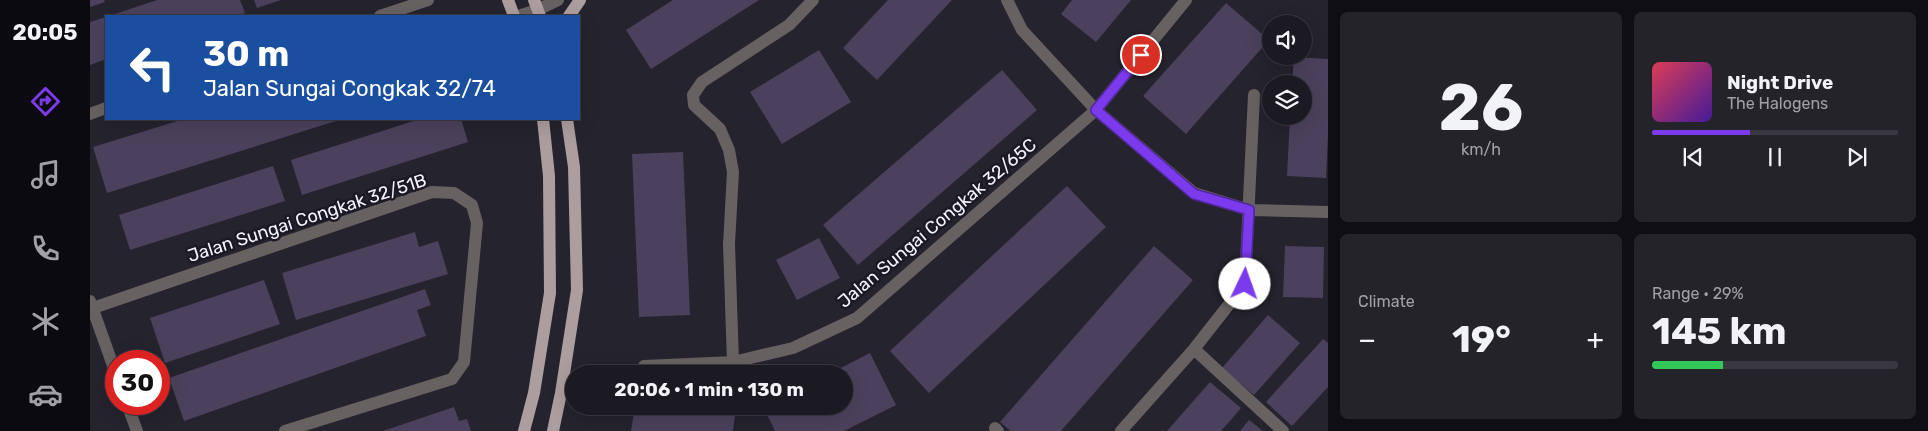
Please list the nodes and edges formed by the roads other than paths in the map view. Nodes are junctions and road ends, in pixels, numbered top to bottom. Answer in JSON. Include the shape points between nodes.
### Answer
{"nodes":[{"id":1,"x":428,"y":0,"type":"edge"},
{"id":2,"x":558,"y":0,"type":"edge"},
{"id":3,"x":580,"y":0,"type":"edge"},
{"id":4,"x":813,"y":0,"type":"edge"},
{"id":5,"x":1007,"y":0,"type":"edge"},
{"id":6,"x":1186,"y":0,"type":"edge"},
{"id":7,"x":512,"y":1,"type":"edge"},
{"id":8,"x":537,"y":9,"type":"edge"},
{"id":9,"x":383,"y":15,"type":"edge"},
{"id":10,"x":514,"y":15,"type":"edge"},
{"id":11,"x":521,"y":15,"type":"edge"},
{"id":12,"x":570,"y":15,"type":"edge"},
{"id":13,"x":1254,"y":95,"type":"dead end"},
{"id":14,"x":105,"y":108,"type":"edge"},
{"id":15,"x":1096,"y":110,"type":"junction"},
{"id":16,"x":90,"y":114,"type":"edge"},
{"id":17,"x":543,"y":120,"type":"edge"},
{"id":18,"x":567,"y":120,"type":"edge"},
{"id":19,"x":1249,"y":210,"type":"junction"},
{"id":20,"x":1328,"y":212,"type":"edge"},
{"id":21,"x":91,"y":304,"type":"edge"},
{"id":22,"x":1194,"y":349,"type":"junction"},
{"id":23,"x":107,"y":350,"type":"edge"},
{"id":24,"x":733,"y":362,"type":"junction"},
{"id":25,"x":666,"y":365,"type":"edge"},
{"id":26,"x":131,"y":415,"type":"edge"},
{"id":27,"x":137,"y":431,"type":"edge"},
{"id":28,"x":285,"y":431,"type":"edge"},
{"id":29,"x":524,"y":431,"type":"edge"},
{"id":30,"x":553,"y":431,"type":"edge"},
{"id":31,"x":1121,"y":431,"type":"edge"},
{"id":32,"x":1283,"y":431,"type":"edge"}],
"edges":[{"from":1,"to":9,"type":"street"},
{"from":2,"to":8,"type":"street"},
{"from":3,"to":12,"type":"main road"},
{"from":4,"to":24,"type":"street","via":[[789,25],[702,82],[693,94],[694,105],[720,129],[730,150],[733,172],[729,244]]},
{"from":5,"to":15,"type":"street","via":[[1022,30]]},
{"from":6,"to":15,"type":"street","name":"Jalan Sungai Congkak 32/65C"},
{"from":7,"to":10,"type":"main road"},
{"from":8,"to":11,"type":"street"},
{"from":13,"to":19,"type":"street"},
{"from":14,"to":16,"type":"street"},
{"from":15,"to":19,"type":"street","via":[[1194,194]]},
{"from":15,"to":24,"type":"street","name":"Jalan Sungai Congkak 32/65C","via":[[857,318],[793,348]]},
{"from":17,"to":29,"type":"main road","via":[[549,176],[550,293],[534,393]]},
{"from":18,"to":30,"type":"main road","via":[[574,167],[577,290]]},
{"from":19,"to":20,"type":"street"},
{"from":19,"to":22,"type":"street","via":[[1245,284]]},
{"from":21,"to":23,"type":"street"},
{"from":21,"to":28,"type":"street","name":"Jalan Sungai Congkak 32/51B","via":[[432,192],[454,193],[472,206],[477,223],[464,362],[452,379]]},
{"from":22,"to":31,"type":"street"},
{"from":22,"to":32,"type":"street"},
{"from":24,"to":25,"type":"street","name":"Jalan Sungai Congkak 32/65C"},
{"from":26,"to":27,"type":"street"}]}
